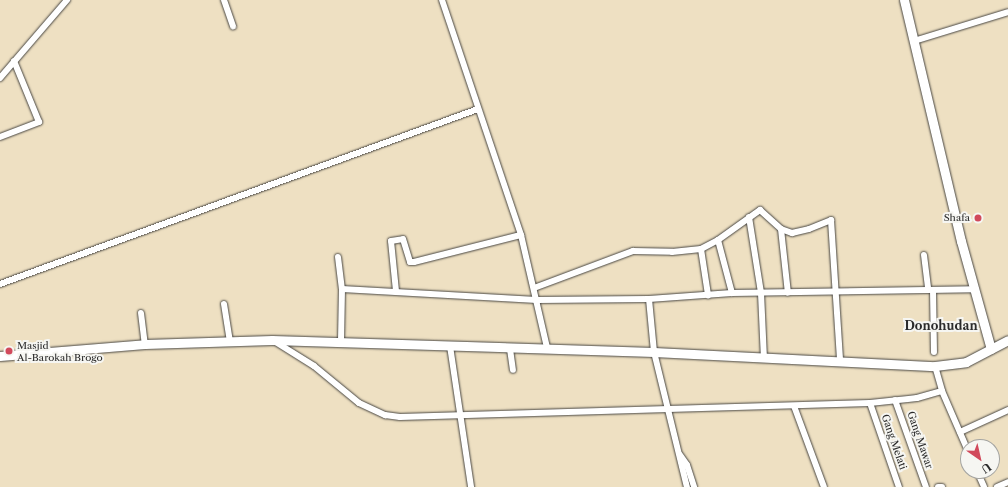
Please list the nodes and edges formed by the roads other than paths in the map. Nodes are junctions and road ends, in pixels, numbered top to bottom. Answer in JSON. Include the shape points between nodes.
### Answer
{"nodes":[{"id":1,"x":67,"y":0,"type":"edge"},
{"id":2,"x":224,"y":0,"type":"edge"},
{"id":3,"x":442,"y":0,"type":"edge"},
{"id":4,"x":904,"y":0,"type":"edge"},
{"id":5,"x":1008,"y":12,"type":"edge"},
{"id":6,"x":233,"y":26,"type":"dead end"},
{"id":7,"x":914,"y":41,"type":"junction"},
{"id":8,"x":14,"y":61,"type":"junction"},
{"id":9,"x":0,"y":78,"type":"edge"},
{"id":10,"x":478,"y":109,"type":"junction"},
{"id":11,"x":0,"y":135,"type":"edge"},
{"id":12,"x":749,"y":216,"type":"junction"},
{"id":13,"x":781,"y":229,"type":"junction"},
{"id":14,"x":521,"y":235,"type":"junction"},
{"id":15,"x":718,"y":240,"type":"junction"},
{"id":16,"x":701,"y":249,"type":"junction"},
{"id":17,"x":924,"y":255,"type":"dead end"},
{"id":18,"x":338,"y":257,"type":"dead end"},
{"id":19,"x":0,"y":284,"type":"edge"},
{"id":20,"x":534,"y":288,"type":"junction"},
{"id":21,"x":342,"y":289,"type":"junction"},
{"id":22,"x":974,"y":289,"type":"junction"},
{"id":23,"x":931,"y":290,"type":"junction"},
{"id":24,"x":396,"y":291,"type":"junction"},
{"id":25,"x":761,"y":292,"type":"junction"},
{"id":26,"x":836,"y":292,"type":"junction"},
{"id":27,"x":732,"y":293,"type":"junction"},
{"id":28,"x":788,"y":293,"type":"junction"},
{"id":29,"x":708,"y":295,"type":"junction"},
{"id":30,"x":537,"y":300,"type":"junction"},
{"id":31,"x":649,"y":300,"type":"junction"},
{"id":32,"x":224,"y":304,"type":"dead end"},
{"id":33,"x":141,"y":313,"type":"dead end"},
{"id":34,"x":272,"y":340,"type":"junction"},
{"id":35,"x":1008,"y":340,"type":"edge"},
{"id":36,"x":230,"y":341,"type":"junction"},
{"id":37,"x":341,"y":342,"type":"junction"},
{"id":38,"x":145,"y":344,"type":"junction"},
{"id":39,"x":450,"y":346,"type":"junction"},
{"id":40,"x":547,"y":348,"type":"junction"},
{"id":41,"x":510,"y":349,"type":"junction"},
{"id":42,"x":991,"y":349,"type":"junction"},
{"id":43,"x":654,"y":352,"type":"junction"},
{"id":44,"x":934,"y":352,"type":"dead end"},
{"id":45,"x":0,"y":356,"type":"edge"},
{"id":46,"x":764,"y":358,"type":"junction"},
{"id":47,"x":840,"y":361,"type":"junction"},
{"id":48,"x":935,"y":366,"type":"junction"},
{"id":49,"x":513,"y":370,"type":"dead end"},
{"id":50,"x":942,"y":391,"type":"junction"},
{"id":51,"x":895,"y":400,"type":"junction"},
{"id":52,"x":870,"y":403,"type":"junction"},
{"id":53,"x":794,"y":406,"type":"junction"},
{"id":54,"x":666,"y":408,"type":"junction"},
{"id":55,"x":1008,"y":410,"type":"edge"},
{"id":56,"x":460,"y":416,"type":"junction"},
{"id":57,"x":960,"y":432,"type":"junction"},
{"id":58,"x":963,"y":439,"type":"edge"},
{"id":59,"x":678,"y":452,"type":"junction"},
{"id":60,"x":1008,"y":482,"type":"edge"},
{"id":61,"x":471,"y":487,"type":"edge"},
{"id":62,"x":687,"y":487,"type":"edge"},
{"id":63,"x":694,"y":487,"type":"edge"},
{"id":64,"x":824,"y":487,"type":"edge"},
{"id":65,"x":900,"y":487,"type":"edge"},
{"id":66,"x":926,"y":487,"type":"edge"},
{"id":67,"x":938,"y":487,"type":"edge"},
{"id":68,"x":942,"y":487,"type":"edge"},
{"id":69,"x":997,"y":487,"type":"edge"}],
"edges":[{"from":1,"to":8,"type":"street"},
{"from":2,"to":6,"type":"street"},
{"from":3,"to":10,"type":"street"},
{"from":4,"to":7,"type":"main road"},
{"from":5,"to":7,"type":"street"},
{"from":7,"to":22,"type":"main road"},
{"from":8,"to":9,"type":"street"},
{"from":8,"to":11,"type":"street","via":[[39,122]]},
{"from":10,"to":14,"type":"street"},
{"from":10,"to":19,"type":"street"},
{"from":12,"to":13,"type":"street","via":[[762,210]]},
{"from":12,"to":15,"type":"street"},
{"from":12,"to":25,"type":"street"},
{"from":13,"to":26,"type":"street","via":[[801,232],[831,220]]},
{"from":13,"to":28,"type":"street"},
{"from":14,"to":20,"type":"street"},
{"from":14,"to":24,"type":"street","via":[[414,262],[410,262],[403,239],[391,241]]},
{"from":15,"to":16,"type":"street"},
{"from":15,"to":27,"type":"street"},
{"from":16,"to":20,"type":"street","via":[[672,252],[633,251]]},
{"from":16,"to":29,"type":"street"},
{"from":17,"to":23,"type":"street"},
{"from":18,"to":21,"type":"street"},
{"from":20,"to":30,"type":"street"},
{"from":21,"to":24,"type":"street"},
{"from":21,"to":37,"type":"street"},
{"from":22,"to":23,"type":"street"},
{"from":22,"to":42,"type":"main road"},
{"from":23,"to":26,"type":"street"},
{"from":23,"to":44,"type":"street"},
{"from":24,"to":30,"type":"street"},
{"from":25,"to":27,"type":"street"},
{"from":25,"to":28,"type":"street"},
{"from":25,"to":46,"type":"street"},
{"from":26,"to":28,"type":"street"},
{"from":26,"to":47,"type":"street"},
{"from":27,"to":29,"type":"street"},
{"from":29,"to":31,"type":"street"},
{"from":30,"to":31,"type":"street"},
{"from":30,"to":40,"type":"street"},
{"from":31,"to":43,"type":"street"},
{"from":32,"to":36,"type":"street"},
{"from":33,"to":38,"type":"street"},
{"from":34,"to":36,"type":"main road"},
{"from":34,"to":37,"type":"main road"},
{"from":34,"to":56,"type":"street","via":[[314,366],[359,403],[385,415],[420,418]]},
{"from":35,"to":42,"type":"main road"},
{"from":36,"to":38,"type":"main road"},
{"from":37,"to":39,"type":"main road"},
{"from":38,"to":45,"type":"main road"},
{"from":39,"to":41,"type":"main road"},
{"from":39,"to":56,"type":"street"},
{"from":40,"to":41,"type":"main road"},
{"from":40,"to":43,"type":"main road"},
{"from":41,"to":49,"type":"street"},
{"from":42,"to":48,"type":"main road","via":[[958,365]]},
{"from":43,"to":46,"type":"main road"},
{"from":43,"to":54,"type":"street"},
{"from":46,"to":47,"type":"main road"},
{"from":47,"to":48,"type":"main road"},
{"from":48,"to":50,"type":"street"},
{"from":50,"to":51,"type":"street"},
{"from":50,"to":57,"type":"street"},
{"from":51,"to":52,"type":"street"},
{"from":51,"to":66,"type":"street","name":"Gang Mawar"},
{"from":52,"to":53,"type":"street"},
{"from":52,"to":65,"type":"street","name":"Gang Melati"},
{"from":53,"to":54,"type":"street"},
{"from":53,"to":64,"type":"street"},
{"from":54,"to":56,"type":"street"},
{"from":54,"to":59,"type":"street"},
{"from":55,"to":57,"type":"street"},
{"from":56,"to":61,"type":"street"},
{"from":57,"to":58,"type":"street"},
{"from":59,"to":62,"type":"street"},
{"from":59,"to":63,"type":"street","via":[[687,465]]},
{"from":60,"to":69,"type":"street"},
{"from":67,"to":68,"type":"street"}]}
